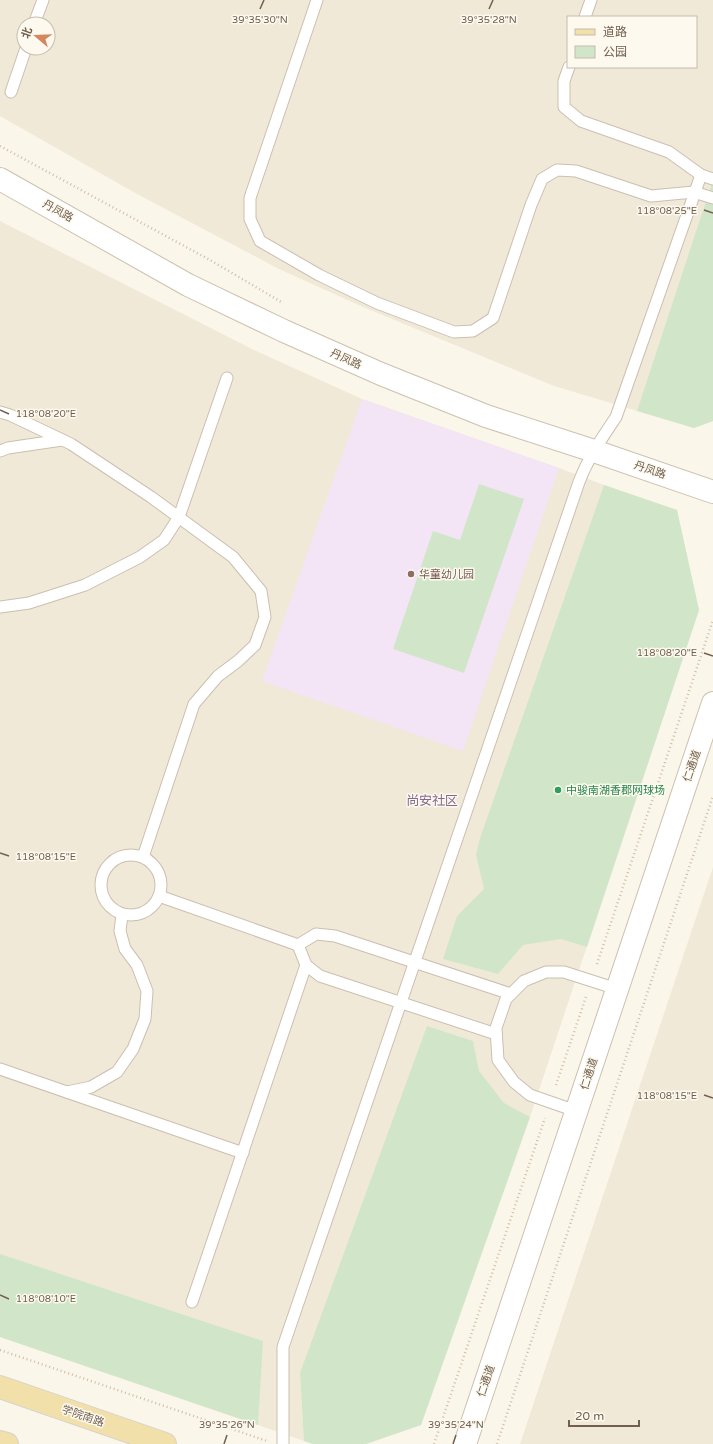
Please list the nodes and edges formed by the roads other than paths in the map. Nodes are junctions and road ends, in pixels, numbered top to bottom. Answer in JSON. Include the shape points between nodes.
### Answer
{"nodes":[{"id":1,"x":43,"y":0,"type":"edge"},
{"id":2,"x":317,"y":0,"type":"edge"},
{"id":3,"x":591,"y":0,"type":"edge"},
{"id":4,"x":37,"y":16,"type":"edge"},
{"id":5,"x":586,"y":16,"type":"edge"},
{"id":6,"x":23,"y":56,"type":"edge"},
{"id":7,"x":569,"y":68,"type":"edge"},
{"id":8,"x":11,"y":92,"type":"dead end"},
{"id":9,"x":701,"y":175,"type":"junction"},
{"id":10,"x":0,"y":179,"type":"edge"},
{"id":11,"x":713,"y":179,"type":"edge"},
{"id":12,"x":694,"y":192,"type":"junction"},
{"id":13,"x":713,"y":198,"type":"edge"},
{"id":14,"x":226,"y":378,"type":"dead end"},
{"id":15,"x":0,"y":412,"type":"edge"},
{"id":16,"x":62,"y":440,"type":"junction"},
{"id":17,"x":0,"y":451,"type":"edge"},
{"id":18,"x":594,"y":451,"type":"junction"},
{"id":19,"x":713,"y":492,"type":"edge"},
{"id":20,"x":179,"y":517,"type":"junction"},
{"id":21,"x":0,"y":607,"type":"edge"},
{"id":22,"x":713,"y":703,"type":"edge"},
{"id":23,"x":143,"y":857,"type":"junction"},
{"id":24,"x":159,"y":896,"type":"junction"},
{"id":25,"x":122,"y":915,"type":"junction"},
{"id":26,"x":298,"y":945,"type":"junction"},
{"id":27,"x":415,"y":963,"type":"junction"},
{"id":28,"x":306,"y":965,"type":"junction"},
{"id":29,"x":617,"y":989,"type":"junction"},
{"id":30,"x":511,"y":994,"type":"junction"},
{"id":31,"x":401,"y":1002,"type":"junction"},
{"id":32,"x":496,"y":1034,"type":"junction"},
{"id":33,"x":0,"y":1070,"type":"edge"},
{"id":34,"x":66,"y":1092,"type":"junction"},
{"id":35,"x":576,"y":1111,"type":"junction"},
{"id":36,"x":243,"y":1153,"type":"junction"},
{"id":37,"x":192,"y":1302,"type":"dead end"},
{"id":38,"x":0,"y":1387,"type":"edge"},
{"id":39,"x":0,"y":1442,"type":"edge"},
{"id":40,"x":7,"y":1444,"type":"edge"},
{"id":41,"x":165,"y":1444,"type":"edge"},
{"id":42,"x":283,"y":1444,"type":"edge"},
{"id":43,"x":465,"y":1444,"type":"edge"}],
"edges":[{"from":1,"to":4,"type":"lane"},
{"from":2,"to":12,"type":"lane","via":[[250,198],[250,219],[260,241],[319,275],[377,303],[454,332],[473,331],[493,318],[542,179],[557,170],[576,171],[651,196]]},
{"from":3,"to":5,"type":"lane"},
{"from":6,"to":8,"type":"lane"},
{"from":7,"to":9,"type":"lane","via":[[564,81],[564,107],[580,121],[669,152]]},
{"from":9,"to":11,"type":"lane"},
{"from":9,"to":12,"type":"lane"},
{"from":10,"to":18,"type":"street","name":"丹凤路","via":[[188,285],[284,330],[381,374],[486,416]]},
{"from":12,"to":13,"type":"lane"},
{"from":12,"to":18,"type":"lane","via":[[616,417]]},
{"from":14,"to":20,"type":"lane"},
{"from":15,"to":16,"type":"lane"},
{"from":16,"to":17,"type":"lane"},
{"from":16,"to":20,"type":"lane"},
{"from":18,"to":19,"type":"street","name":"丹凤路"},
{"from":18,"to":27,"type":"lane","via":[[579,482]]},
{"from":20,"to":21,"type":"lane","via":[[164,540],[140,557],[85,585],[29,603]]},
{"from":20,"to":23,"type":"lane","via":[[233,557],[261,591],[265,617],[255,645],[218,676],[194,704]]},
{"from":22,"to":29,"type":"street","name":"仁通道"},
{"from":23,"to":24,"type":"lane","via":[[158,871],[161,881]]},
{"from":23,"to":25,"type":"lane","via":[[124,855],[115,859],[102,874],[100,884],[106,904]]},
{"from":24,"to":25,"type":"lane","via":[[151,908],[142,913]]},
{"from":24,"to":26,"type":"lane"},
{"from":25,"to":34,"type":"lane","via":[[120,931],[125,949],[137,965],[147,991],[145,1019],[133,1049],[117,1072],[91,1087]]},
{"from":26,"to":27,"type":"lane","via":[[316,934],[335,936]]},
{"from":26,"to":28,"type":"lane"},
{"from":27,"to":30,"type":"lane"},
{"from":27,"to":31,"type":"lane"},
{"from":28,"to":31,"type":"lane","via":[[320,976]]},
{"from":28,"to":36,"type":"lane"},
{"from":29,"to":30,"type":"lane","via":[[564,972],[546,972],[524,981]]},
{"from":29,"to":35,"type":"street","name":"仁通道"},
{"from":30,"to":32,"type":"lane","via":[[506,999]]},
{"from":31,"to":32,"type":"lane"},
{"from":31,"to":42,"type":"lane","via":[[283,1347]]},
{"from":32,"to":35,"type":"lane","via":[[498,1060],[514,1082],[530,1095]]},
{"from":33,"to":34,"type":"lane"},
{"from":34,"to":36,"type":"lane"},
{"from":35,"to":43,"type":"street","name":"仁通道"},
{"from":36,"to":37,"type":"lane"},
{"from":38,"to":41,"type":"main road","name":"学院南路"},
{"from":39,"to":40,"type":"main road"}]}
